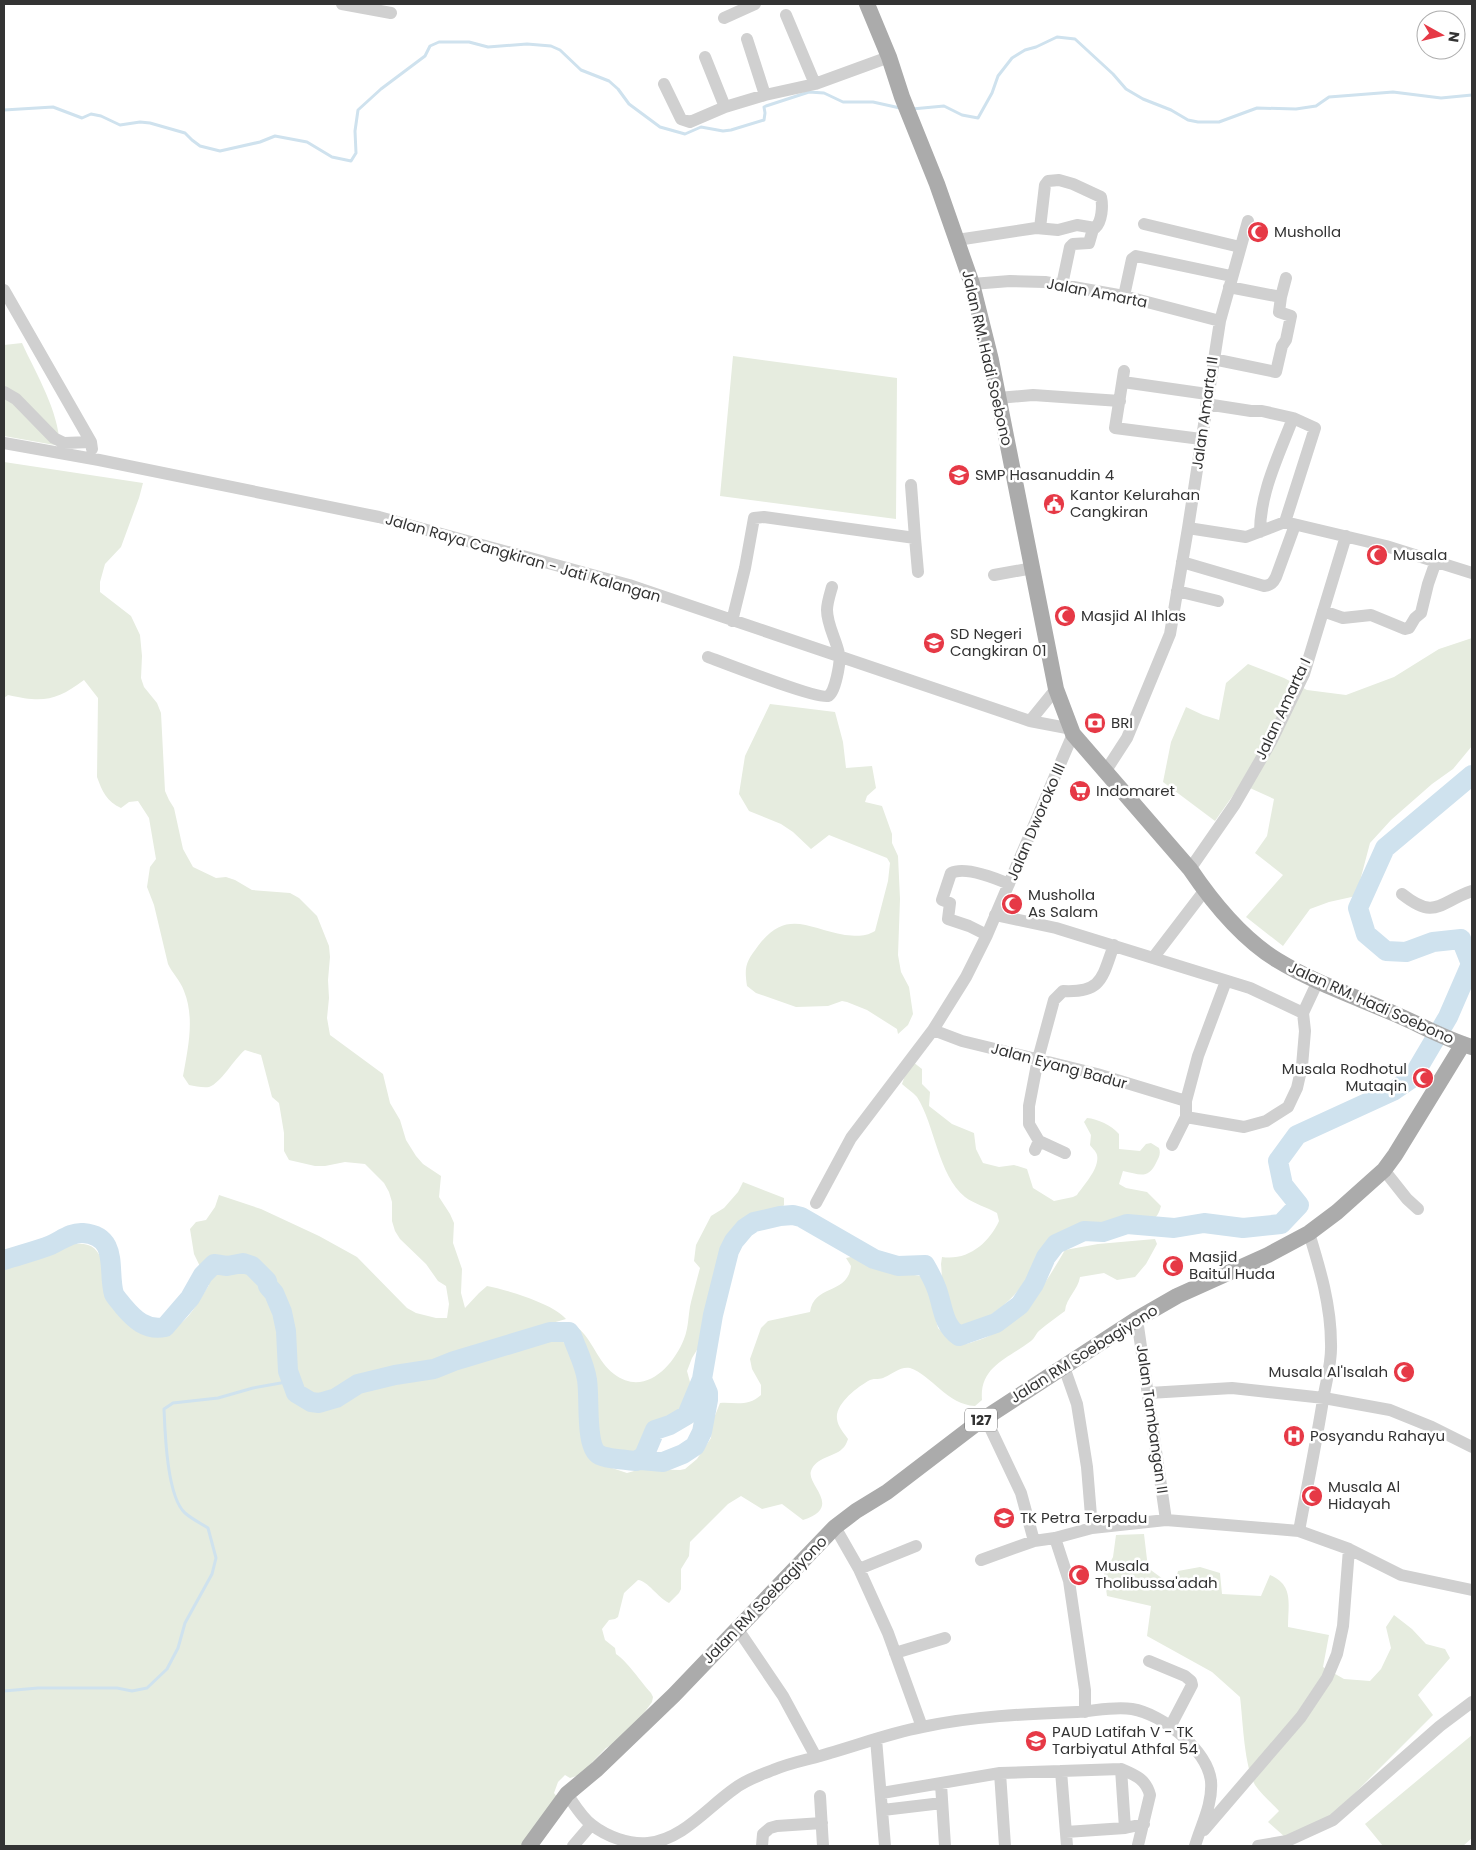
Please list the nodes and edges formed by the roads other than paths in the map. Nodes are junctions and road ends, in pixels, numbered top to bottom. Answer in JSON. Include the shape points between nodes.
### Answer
{"nodes":[{"id":1,"x":342,"y":4,"type":"edge"},
{"id":2,"x":755,"y":4,"type":"edge"},
{"id":3,"x":867,"y":4,"type":"edge"},
{"id":4,"x":392,"y":13,"type":"dead end"},
{"id":5,"x":786,"y":15,"type":"dead end"},
{"id":6,"x":724,"y":18,"type":"dead end"},
{"id":7,"x":747,"y":39,"type":"dead end"},
{"id":8,"x":889,"y":56,"type":"junction"},
{"id":9,"x":705,"y":57,"type":"dead end"},
{"id":10,"x":664,"y":84,"type":"dead end"},
{"id":11,"x":815,"y":84,"type":"junction"},
{"id":12,"x":766,"y":95,"type":"junction"},
{"id":13,"x":725,"y":107,"type":"junction"},
{"id":14,"x":1248,"y":221,"type":"dead end"},
{"id":15,"x":1144,"y":224,"type":"dead end"},
{"id":16,"x":1040,"y":228,"type":"junction"},
{"id":17,"x":1093,"y":228,"type":"junction"},
{"id":18,"x":957,"y":240,"type":"junction"},
{"id":19,"x":1240,"y":247,"type":"junction"},
{"id":20,"x":1286,"y":278,"type":"dead end"},
{"id":21,"x":1230,"y":281,"type":"junction"},
{"id":22,"x":972,"y":284,"type":"junction"},
{"id":23,"x":1062,"y":285,"type":"junction"},
{"id":24,"x":4,"y":290,"type":"edge"},
{"id":25,"x":1124,"y":296,"type":"junction"},
{"id":26,"x":1282,"y":297,"type":"junction"},
{"id":27,"x":1220,"y":321,"type":"junction"},
{"id":28,"x":1213,"y":359,"type":"junction"},
{"id":29,"x":4,"y":392,"type":"edge"},
{"id":30,"x":998,"y":398,"type":"junction"},
{"id":31,"x":1207,"y":399,"type":"junction"},
{"id":32,"x":1120,"y":401,"type":"junction"},
{"id":33,"x":1293,"y":418,"type":"junction"},
{"id":34,"x":1201,"y":439,"type":"junction"},
{"id":35,"x":4,"y":442,"type":"edge"},
{"id":36,"x":91,"y":442,"type":"junction"},
{"id":37,"x":94,"y":459,"type":"junction"},
{"id":38,"x":911,"y":485,"type":"dead end"},
{"id":39,"x":1290,"y":524,"type":"junction"},
{"id":40,"x":1188,"y":528,"type":"junction"},
{"id":41,"x":1260,"y":532,"type":"junction"},
{"id":42,"x":1346,"y":536,"type":"junction"},
{"id":43,"x":915,"y":538,"type":"junction"},
{"id":44,"x":1436,"y":561,"type":"junction"},
{"id":45,"x":1182,"y":562,"type":"junction"},
{"id":46,"x":1032,"y":568,"type":"junction"},
{"id":47,"x":918,"y":572,"type":"dead end"},
{"id":48,"x":1472,"y":572,"type":"edge"},
{"id":49,"x":994,"y":575,"type":"dead end"},
{"id":50,"x":832,"y":587,"type":"dead end"},
{"id":51,"x":1177,"y":591,"type":"junction"},
{"id":52,"x":1218,"y":601,"type":"dead end"},
{"id":53,"x":1323,"y":611,"type":"junction"},
{"id":54,"x":732,"y":621,"type":"junction"},
{"id":55,"x":840,"y":656,"type":"junction"},
{"id":56,"x":708,"y":658,"type":"dead end"},
{"id":57,"x":1056,"y":689,"type":"junction"},
{"id":58,"x":1030,"y":721,"type":"junction"},
{"id":59,"x":1073,"y":732,"type":"junction"},
{"id":60,"x":1105,"y":772,"type":"junction"},
{"id":61,"x":1190,"y":869,"type":"junction"},
{"id":62,"x":1009,"y":884,"type":"junction"},
{"id":63,"x":1205,"y":890,"type":"junction"},
{"id":64,"x":1472,"y":891,"type":"edge"},
{"id":65,"x":1402,"y":894,"type":"dead end"},
{"id":66,"x":994,"y":916,"type":"junction"},
{"id":67,"x":987,"y":935,"type":"junction"},
{"id":68,"x":1114,"y":946,"type":"junction"},
{"id":69,"x":1153,"y":958,"type":"junction"},
{"id":70,"x":1226,"y":981,"type":"junction"},
{"id":71,"x":1318,"y":981,"type":"junction"},
{"id":72,"x":1303,"y":1013,"type":"junction"},
{"id":73,"x":933,"y":1030,"type":"junction"},
{"id":74,"x":1468,"y":1046,"type":"edge"},
{"id":75,"x":1038,"y":1059,"type":"junction"},
{"id":76,"x":1186,"y":1101,"type":"junction"},
{"id":77,"x":1186,"y":1117,"type":"junction"},
{"id":78,"x":1172,"y":1144,"type":"dead end"},
{"id":79,"x":1065,"y":1153,"type":"dead end"},
{"id":80,"x":1384,"y":1170,"type":"junction"},
{"id":81,"x":816,"y":1203,"type":"dead end"},
{"id":82,"x":1418,"y":1209,"type":"dead end"},
{"id":83,"x":1309,"y":1232,"type":"junction"},
{"id":84,"x":1137,"y":1319,"type":"junction"},
{"id":85,"x":1064,"y":1367,"type":"junction"},
{"id":86,"x":1149,"y":1392,"type":"junction"},
{"id":87,"x":1324,"y":1398,"type":"junction"},
{"id":88,"x":985,"y":1418,"type":"junction"},
{"id":89,"x":1472,"y":1447,"type":"edge"},
{"id":90,"x":1166,"y":1520,"type":"junction"},
{"id":91,"x":835,"y":1527,"type":"junction"},
{"id":92,"x":1092,"y":1528,"type":"junction"},
{"id":93,"x":1299,"y":1531,"type":"junction"},
{"id":94,"x":1055,"y":1538,"type":"junction"},
{"id":95,"x":1034,"y":1540,"type":"junction"},
{"id":96,"x":916,"y":1546,"type":"dead end"},
{"id":97,"x":1349,"y":1549,"type":"junction"},
{"id":98,"x":981,"y":1560,"type":"dead end"},
{"id":99,"x":859,"y":1569,"type":"junction"},
{"id":100,"x":1472,"y":1590,"type":"edge"},
{"id":101,"x":737,"y":1628,"type":"junction"},
{"id":102,"x":945,"y":1638,"type":"dead end"},
{"id":103,"x":895,"y":1652,"type":"junction"},
{"id":104,"x":1149,"y":1660,"type":"dead end"},
{"id":105,"x":1472,"y":1702,"type":"edge"},
{"id":106,"x":1085,"y":1712,"type":"junction"},
{"id":107,"x":922,"y":1727,"type":"junction"},
{"id":108,"x":1170,"y":1727,"type":"junction"},
{"id":109,"x":876,"y":1739,"type":"junction"},
{"id":110,"x":816,"y":1757,"type":"junction"},
{"id":111,"x":1121,"y":1769,"type":"junction"},
{"id":112,"x":1061,"y":1771,"type":"junction"},
{"id":113,"x":1000,"y":1773,"type":"junction"},
{"id":114,"x":941,"y":1784,"type":"junction"},
{"id":115,"x":882,"y":1792,"type":"junction"},
{"id":116,"x":567,"y":1794,"type":"junction"},
{"id":117,"x":820,"y":1796,"type":"dead end"},
{"id":118,"x":942,"y":1803,"type":"junction"},
{"id":119,"x":883,"y":1810,"type":"junction"},
{"id":120,"x":822,"y":1823,"type":"junction"},
{"id":121,"x":1144,"y":1824,"type":"junction"},
{"id":122,"x":591,"y":1825,"type":"junction"},
{"id":123,"x":1125,"y":1828,"type":"junction"},
{"id":124,"x":1066,"y":1832,"type":"junction"},
{"id":125,"x":1301,"y":1841,"type":"edge"},
{"id":126,"x":1196,"y":1842,"type":"edge"},
{"id":127,"x":529,"y":1846,"type":"edge"},
{"id":128,"x":573,"y":1846,"type":"edge"},
{"id":129,"x":762,"y":1846,"type":"edge"},
{"id":130,"x":823,"y":1846,"type":"edge"},
{"id":131,"x":885,"y":1846,"type":"edge"},
{"id":132,"x":945,"y":1846,"type":"edge"},
{"id":133,"x":1005,"y":1846,"type":"edge"},
{"id":134,"x":1067,"y":1846,"type":"edge"},
{"id":135,"x":1138,"y":1846,"type":"edge"},
{"id":136,"x":1258,"y":1846,"type":"edge"}],
"edges":[{"from":1,"to":4,"type":"street"},
{"from":2,"to":6,"type":"street"},
{"from":3,"to":8,"type":"main road","name":"Jalan RM. Hadi Soebono"},
{"from":5,"to":11,"type":"street"},
{"from":7,"to":12,"type":"street"},
{"from":8,"to":11,"type":"street"},
{"from":8,"to":18,"type":"main road","name":"Jalan RM. Hadi Soebono"},
{"from":9,"to":13,"type":"street"},
{"from":10,"to":13,"type":"street","via":[[681,120],[690,122]]},
{"from":11,"to":12,"type":"street"},
{"from":12,"to":13,"type":"street"},
{"from":14,"to":19,"type":"street","name":"Jalan Amarta II"},
{"from":15,"to":19,"type":"street"},
{"from":16,"to":17,"type":"street","via":[[1062,230],[1076,225]]},
{"from":16,"to":17,"type":"street","via":[[1045,185],[1054,179],[1101,197],[1099,225]]},
{"from":16,"to":18,"type":"street"},
{"from":17,"to":23,"type":"street","via":[[1089,243],[1075,243],[1070,247]]},
{"from":18,"to":22,"type":"main road","name":"Jalan RM. Hadi Soebono"},
{"from":19,"to":21,"type":"street","name":"Jalan Amarta II"},
{"from":20,"to":26,"type":"street"},
{"from":21,"to":25,"type":"street","via":[[1136,256],[1132,259]]},
{"from":21,"to":26,"type":"street"},
{"from":21,"to":27,"type":"street","name":"Jalan Amarta II"},
{"from":22,"to":23,"type":"street","name":"Jalan Amarta","via":[[1010,281]]},
{"from":22,"to":30,"type":"main road","name":"Jalan RM. Hadi Soebono"},
{"from":23,"to":25,"type":"street","name":"Jalan Amarta"},
{"from":24,"to":36,"type":"street"},
{"from":25,"to":27,"type":"street","name":"Jalan Amarta"},
{"from":26,"to":28,"type":"street","via":[[1279,312],[1291,316],[1276,371]]},
{"from":27,"to":28,"type":"street","name":"Jalan Amarta II"},
{"from":28,"to":31,"type":"street","name":"Jalan Amarta II"},
{"from":29,"to":36,"type":"street","via":[[16,399],[54,438],[64,443]]},
{"from":30,"to":32,"type":"street","via":[[1033,395]]},
{"from":30,"to":46,"type":"main road","name":"Jalan RM. Hadi Soebono"},
{"from":31,"to":32,"type":"street","via":[[1123,377]]},
{"from":31,"to":33,"type":"street"},
{"from":31,"to":34,"type":"street","name":"Jalan Amarta II"},
{"from":32,"to":34,"type":"street","via":[[1115,433]]},
{"from":33,"to":39,"type":"street","via":[[1316,429]]},
{"from":33,"to":41,"type":"street","via":[[1266,489]]},
{"from":34,"to":40,"type":"street","name":"Jalan Amarta II"},
{"from":35,"to":37,"type":"street","name":"Jalan Raya Cangkiran - Jati Kalangan"},
{"from":36,"to":37,"type":"street"},
{"from":37,"to":54,"type":"street","name":"Jalan Raya Cangkiran - Jati Kalangan","via":[[380,518],[629,585]]},
{"from":38,"to":43,"type":"street"},
{"from":39,"to":41,"type":"street"},
{"from":39,"to":42,"type":"street"},
{"from":39,"to":45,"type":"street","via":[[1276,578],[1268,586]]},
{"from":40,"to":41,"type":"street","via":[[1246,537]]},
{"from":40,"to":45,"type":"street","name":"Jalan Amarta II"},
{"from":42,"to":44,"type":"street"},
{"from":42,"to":53,"type":"street","name":"Jalan Amarta I"},
{"from":43,"to":47,"type":"street"},
{"from":43,"to":54,"type":"street","via":[[757,516],[752,522]]},
{"from":44,"to":48,"type":"street"},
{"from":44,"to":53,"type":"street","via":[[1421,614],[1414,618],[1409,628],[1371,615],[1343,618]]},
{"from":45,"to":51,"type":"street","name":"Jalan Amarta II"},
{"from":46,"to":49,"type":"street"},
{"from":46,"to":57,"type":"main road","name":"Jalan RM. Hadi Soebono"},
{"from":50,"to":55,"type":"street","via":[[827,609]]},
{"from":51,"to":52,"type":"street"},
{"from":51,"to":60,"type":"street","name":"Jalan Amarta II","via":[[1170,634],[1128,738]]},
{"from":53,"to":61,"type":"street","name":"Jalan Amarta I","via":[[1304,674],[1272,740],[1235,804]]},
{"from":54,"to":55,"type":"street","name":"Jalan Raya Cangkiran - Jati Kalangan"},
{"from":55,"to":56,"type":"street","via":[[833,690],[826,697]]},
{"from":55,"to":58,"type":"street","name":"Jalan Raya Cangkiran - Jati Kalangan"},
{"from":57,"to":58,"type":"street"},
{"from":57,"to":59,"type":"main road","name":"Jalan RM. Hadi Soebono"},
{"from":58,"to":59,"type":"street","name":"Jalan Raya Cangkiran - Jati Kalangan"},
{"from":59,"to":60,"type":"main road","name":"Jalan RM. Hadi Soebono"},
{"from":59,"to":62,"type":"street","name":"Jalan Dworoko III"},
{"from":60,"to":61,"type":"main road","name":"Jalan RM. Hadi Soebono"},
{"from":61,"to":63,"type":"main road","name":"Jalan RM. Hadi Soebono"},
{"from":62,"to":66,"type":"street","name":"Jalan Dworoko III"},
{"from":62,"to":67,"type":"street","via":[[987,875],[951,873],[942,900],[950,904],[948,920]]},
{"from":63,"to":69,"type":"street"},
{"from":63,"to":71,"type":"main road","name":"Jalan RM. Hadi Soebono","via":[[1237,928],[1268,953]]},
{"from":64,"to":65,"type":"street","via":[[1436,908],[1424,908]]},
{"from":66,"to":67,"type":"street","name":"Jalan Dworoko III"},
{"from":66,"to":68,"type":"street","via":[[1056,928]]},
{"from":67,"to":73,"type":"street","name":"Jalan Dworoko III"},
{"from":68,"to":69,"type":"street"},
{"from":68,"to":75,"type":"street","via":[[1099,983],[1077,992],[1064,992],[1054,1000]]},
{"from":69,"to":70,"type":"street"},
{"from":70,"to":72,"type":"street","via":[[1250,988]]},
{"from":70,"to":76,"type":"street","via":[[1198,1056]]},
{"from":71,"to":72,"type":"street"},
{"from":71,"to":74,"type":"main road","name":"Jalan RM. Hadi Soebono"},
{"from":72,"to":77,"type":"street","via":[[1302,1066],[1288,1107],[1266,1121],[1244,1128]]},
{"from":73,"to":75,"type":"street","name":"Jalan Eyang Badur","via":[[962,1041]]},
{"from":73,"to":81,"type":"street","name":"Jalan Dworoko III","via":[[851,1138]]},
{"from":74,"to":80,"type":"main road","name":"Jalan RM Soebagiyono","number":"127"},
{"from":75,"to":76,"type":"street","name":"Jalan Eyang Badur"},
{"from":75,"to":79,"type":"street","via":[[1029,1124],[1037,1145]]},
{"from":76,"to":77,"type":"street"},
{"from":77,"to":78,"type":"street"},
{"from":80,"to":82,"type":"street"},
{"from":80,"to":83,"type":"main road","name":"Jalan RM Soebagiyono","number":"127"},
{"from":83,"to":84,"type":"main road","name":"Jalan RM Soebagiyono","number":"127","via":[[1268,1256],[1177,1296]]},
{"from":83,"to":87,"type":"street","via":[[1325,1290],[1332,1345]]},
{"from":84,"to":85,"type":"main road","name":"Jalan RM Soebagiyono","number":"127"},
{"from":84,"to":86,"type":"street","name":"Jalan Tambangan II"},
{"from":85,"to":88,"type":"main road","name":"Jalan RM Soebagiyono","number":"127"},
{"from":85,"to":92,"type":"street","via":[[1077,1404]]},
{"from":86,"to":87,"type":"street","via":[[1232,1388]]},
{"from":86,"to":90,"type":"street","name":"Jalan Tambangan II"},
{"from":87,"to":89,"type":"street","via":[[1390,1410]]},
{"from":87,"to":93,"type":"street"},
{"from":88,"to":91,"type":"main road","name":"Jalan RM Soebagiyono","number":"127"},
{"from":88,"to":95,"type":"street","via":[[1021,1493]]},
{"from":90,"to":92,"type":"street"},
{"from":90,"to":93,"type":"street"},
{"from":91,"to":99,"type":"street"},
{"from":91,"to":101,"type":"main road","name":"Jalan RM Soebagiyono","number":"127"},
{"from":92,"to":94,"type":"street"},
{"from":93,"to":97,"type":"street"},
{"from":94,"to":95,"type":"street"},
{"from":94,"to":106,"type":"street","via":[[1069,1580],[1085,1690]]},
{"from":95,"to":98,"type":"street"},
{"from":96,"to":99,"type":"street"},
{"from":97,"to":100,"type":"street","via":[[1400,1575]]},
{"from":97,"to":126,"type":"street","via":[[1343,1626],[1327,1678],[1302,1717]]},
{"from":99,"to":103,"type":"street"},
{"from":101,"to":110,"type":"street","via":[[783,1696]]},
{"from":101,"to":116,"type":"main road","name":"Jalan RM Soebagiyono","number":"127","via":[[674,1695]]},
{"from":102,"to":103,"type":"street"},
{"from":103,"to":107,"type":"street"},
{"from":104,"to":108,"type":"street","via":[[1191,1681],[1192,1685]]},
{"from":105,"to":125,"type":"street","via":[[1333,1820]]},
{"from":106,"to":107,"type":"street","via":[[975,1718]]},
{"from":106,"to":108,"type":"street","via":[[1107,1708],[1133,1710]]},
{"from":107,"to":109,"type":"street"},
{"from":108,"to":126,"type":"street","via":[[1180,1733],[1207,1767],[1211,1782],[1206,1817]]},
{"from":109,"to":110,"type":"street"},
{"from":109,"to":115,"type":"street"},
{"from":110,"to":122,"type":"street","via":[[776,1769],[735,1788],[680,1832],[655,1842],[634,1843]]},
{"from":111,"to":112,"type":"street"},
{"from":111,"to":121,"type":"street","via":[[1138,1776],[1148,1787],[1150,1795]]},
{"from":111,"to":123,"type":"street"},
{"from":112,"to":113,"type":"street"},
{"from":112,"to":124,"type":"street"},
{"from":113,"to":114,"type":"street"},
{"from":113,"to":133,"type":"street"},
{"from":114,"to":115,"type":"street"},
{"from":114,"to":118,"type":"street"},
{"from":115,"to":119,"type":"street"},
{"from":116,"to":122,"type":"street"},
{"from":116,"to":127,"type":"main road","name":"Jalan RM Soebagiyono","number":"127"},
{"from":117,"to":120,"type":"street"},
{"from":118,"to":119,"type":"street"},
{"from":118,"to":132,"type":"street"},
{"from":119,"to":131,"type":"street"},
{"from":120,"to":129,"type":"street","via":[[770,1828],[763,1834]]},
{"from":120,"to":130,"type":"street"},
{"from":121,"to":123,"type":"street"},
{"from":121,"to":135,"type":"street"},
{"from":122,"to":128,"type":"street"},
{"from":123,"to":124,"type":"street"},
{"from":124,"to":134,"type":"street"},
{"from":125,"to":136,"type":"street"}]}
